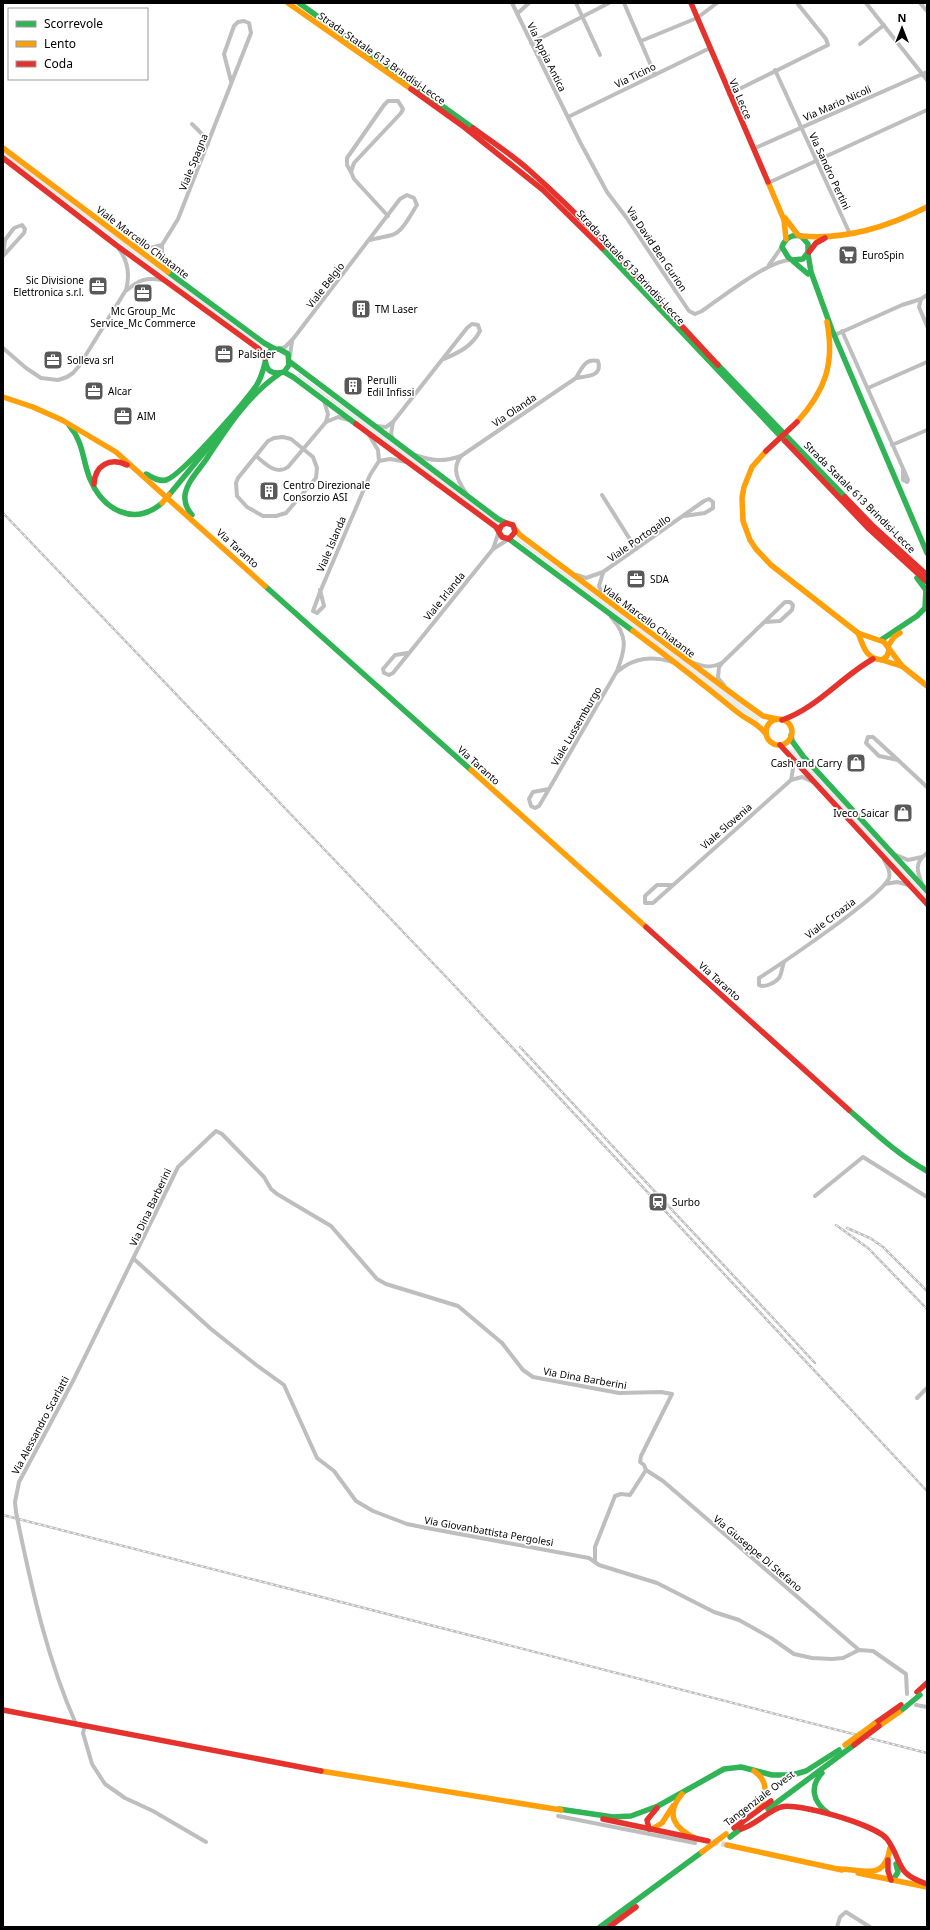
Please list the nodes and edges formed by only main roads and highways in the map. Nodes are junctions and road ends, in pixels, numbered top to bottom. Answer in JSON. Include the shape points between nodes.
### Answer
{"nodes":[{"id":1,"x":288,"y":3,"type":"edge"},
{"id":2,"x":299,"y":3,"type":"edge"},
{"id":3,"x":691,"y":3,"type":"edge"},
{"id":4,"x":3,"y":148,"type":"edge"},
{"id":5,"x":3,"y":158,"type":"edge"},
{"id":6,"x":776,"y":202,"type":"junction"},
{"id":7,"x":927,"y":207,"type":"edge"},
{"id":8,"x":799,"y":235,"type":"junction"},
{"id":9,"x":834,"y":236,"type":"junction"},
{"id":10,"x":785,"y":241,"type":"junction"},
{"id":11,"x":807,"y":254,"type":"junction"},
{"id":12,"x":792,"y":260,"type":"junction"},
{"id":13,"x":808,"y":274,"type":"junction"},
{"id":14,"x":277,"y":349,"type":"junction"},
{"id":15,"x":265,"y":360,"type":"junction"},
{"id":16,"x":290,"y":360,"type":"junction"},
{"id":17,"x":282,"y":373,"type":"junction"},
{"id":18,"x":3,"y":397,"type":"edge"},
{"id":19,"x":235,"y":415,"type":"junction"},
{"id":20,"x":65,"y":421,"type":"junction"},
{"id":21,"x":116,"y":452,"type":"junction"},
{"id":22,"x":141,"y":474,"type":"junction"},
{"id":23,"x":94,"y":487,"type":"junction"},
{"id":24,"x":506,"y":523,"type":"junction"},
{"id":25,"x":515,"y":528,"type":"junction"},
{"id":26,"x":499,"y":531,"type":"junction"},
{"id":27,"x":210,"y":535,"type":"junction"},
{"id":28,"x":509,"y":539,"type":"junction"},
{"id":29,"x":890,"y":549,"type":"junction"},
{"id":30,"x":927,"y":553,"type":"edge"},
{"id":31,"x":927,"y":575,"type":"edge"},
{"id":32,"x":927,"y":582,"type":"edge"},
{"id":33,"x":927,"y":612,"type":"edge"},
{"id":34,"x":858,"y":633,"type":"junction"},
{"id":35,"x":879,"y":640,"type":"junction"},
{"id":36,"x":888,"y":648,"type":"junction"},
{"id":37,"x":868,"y":653,"type":"junction"},
{"id":38,"x":873,"y":660,"type":"junction"},
{"id":39,"x":882,"y":660,"type":"junction"},
{"id":40,"x":860,"y":665,"type":"junction"},
{"id":41,"x":902,"y":666,"type":"junction"},
{"id":42,"x":927,"y":686,"type":"edge"},
{"id":43,"x":801,"y":712,"type":"junction"},
{"id":44,"x":779,"y":720,"type":"junction"},
{"id":45,"x":791,"y":733,"type":"junction"},
{"id":46,"x":766,"y":734,"type":"junction"},
{"id":47,"x":780,"y":745,"type":"junction"},
{"id":48,"x":925,"y":889,"type":"edge"},
{"id":49,"x":927,"y":904,"type":"edge"},
{"id":50,"x":927,"y":1170,"type":"edge"},
{"id":51,"x":927,"y":1683,"type":"edge"},
{"id":52,"x":927,"y":1689,"type":"edge"},
{"id":53,"x":919,"y":1694,"type":"junction"},
{"id":54,"x":3,"y":1710,"type":"edge"},
{"id":55,"x":877,"y":1725,"type":"junction"},
{"id":56,"x":850,"y":1746,"type":"junction"},
{"id":57,"x":838,"y":1750,"type":"junction"},
{"id":58,"x":747,"y":1767,"type":"junction"},
{"id":59,"x":689,"y":1788,"type":"junction"},
{"id":60,"x":675,"y":1804,"type":"junction"},
{"id":61,"x":658,"y":1806,"type":"junction"},
{"id":62,"x":559,"y":1809,"type":"junction"},
{"id":63,"x":834,"y":1816,"type":"junction"},
{"id":64,"x":651,"y":1829,"type":"junction"},
{"id":65,"x":741,"y":1829,"type":"junction"},
{"id":66,"x":728,"y":1835,"type":"junction"},
{"id":67,"x":696,"y":1841,"type":"junction"},
{"id":68,"x":708,"y":1841,"type":"tunnel mouth"},
{"id":69,"x":890,"y":1845,"type":"junction"},
{"id":70,"x":727,"y":1846,"type":"tunnel mouth"},
{"id":71,"x":889,"y":1858,"type":"junction"},
{"id":72,"x":895,"y":1859,"type":"junction"},
{"id":73,"x":838,"y":1869,"type":"junction"},
{"id":74,"x":892,"y":1880,"type":"junction"},
{"id":75,"x":927,"y":1886,"type":"edge"},
{"id":76,"x":610,"y":1924,"type":"edge"},
{"id":77,"x":600,"y":1927,"type":"edge"}],
"edges":[{"from":1,"to":29,"type":"main road","name":"Strada Statale 613 Brindisi-Lecce","via":[[464,128],[543,190],[601,247]]},
{"from":2,"to":31,"type":"main road","name":"Strada Statale 613 Brindisi-Lecce","via":[[528,169],[606,244],[872,525]]},
{"from":3,"to":6,"type":"main road","name":"Via Lecce"},
{"from":4,"to":14,"type":"main road","name":"Viale Marcello Chiatante","via":[[264,343]]},
{"from":5,"to":15,"type":"main road","name":"Viale Marcello Chiatante","via":[[116,245],[259,349]]},
{"from":6,"to":8,"type":"main road","name":"Via Lecce"},
{"from":6,"to":10,"type":"main road","name":"Via Lecce","via":[[785,224]]},
{"from":7,"to":9,"type":"main road","via":[[889,225]]},
{"from":8,"to":9,"type":"main road","via":[[814,238]]},
{"from":8,"to":10,"type":"main road","via":[[793,235]]},
{"from":8,"to":11,"type":"main road","via":[[808,244]]},
{"from":9,"to":11,"type":"main road","via":[[819,241]]},
{"from":10,"to":12,"type":"main road","via":[[783,252]]},
{"from":11,"to":12,"type":"main road","via":[[800,260]]},
{"from":11,"to":13,"type":"main road","via":[[805,265]]},
{"from":11,"to":30,"type":"main road","via":[[809,268],[827,310],[834,335]]},
{"from":12,"to":13,"type":"main road"},
{"from":13,"to":34,"type":"main road","bridge":true,"via":[[828,326],[830,356],[824,384],[815,402],[752,467],[742,498],[743,521],[750,540],[771,565]]},
{"from":14,"to":15,"type":"main road","via":[[268,352]]},
{"from":14,"to":16,"type":"main road","name":"Viale Marcello Chiatante","via":[[284,351]]},
{"from":15,"to":17,"type":"main road","name":"Viale Marcello Chiatante","via":[[269,371]]},
{"from":15,"to":19,"type":"main road","via":[[263,374]]},
{"from":16,"to":17,"type":"main road","via":[[288,368]]},
{"from":16,"to":24,"type":"main road","name":"Viale Marcello Chiatante","via":[[374,426]]},
{"from":17,"to":19,"type":"main road","via":[[260,388]]},
{"from":17,"to":26,"type":"main road","name":"Viale Marcello Chiatante","via":[[322,398]]},
{"from":18,"to":20,"type":"main road","name":"Via Taranto","via":[[22,402]]},
{"from":19,"to":21,"type":"main road","via":[[179,472],[167,480],[159,481],[150,477]]},
{"from":19,"to":23,"type":"main road","bridge":true,"via":[[169,495],[151,512],[142,516],[127,516],[107,502]]},
{"from":19,"to":27,"type":"main road","via":[[185,490],[189,512]]},
{"from":20,"to":21,"type":"main road","name":"Via Taranto"},
{"from":20,"to":23,"type":"main road","via":[[78,435]]},
{"from":21,"to":22,"type":"main road","name":"Via Taranto"},
{"from":22,"to":23,"type":"main road","via":[[114,460],[105,462],[94,476]]},
{"from":22,"to":27,"type":"main road","name":"Via Taranto"},
{"from":24,"to":25,"type":"main road","name":"Viale Marcello Chiatante"},
{"from":24,"to":26,"type":"main road"},
{"from":25,"to":28,"type":"main road","via":[[514,535]]},
{"from":25,"to":44,"type":"main road","name":"Viale Marcello Chiatante","via":[[520,535],[738,698],[763,716]]},
{"from":26,"to":28,"type":"main road","name":"Viale Marcello Chiatante","via":[[502,537]]},
{"from":27,"to":50,"type":"main road","name":"Via Taranto","via":[[891,1147]]},
{"from":28,"to":46,"type":"main road","name":"Viale Marcello Chiatante","via":[[676,663],[739,714],[758,724]]},
{"from":29,"to":32,"type":"main road","name":"Strada Statale 613 Brindisi-Lecce"},
{"from":29,"to":35,"type":"main road","via":[[922,583],[927,598],[925,608],[917,616]]},
{"from":33,"to":36,"type":"main road","via":[[894,637]]},
{"from":34,"to":35,"type":"main road"},
{"from":34,"to":37,"type":"main road"},
{"from":35,"to":36,"type":"main road"},
{"from":35,"to":37,"type":"main road","via":[[871,642]]},
{"from":36,"to":39,"type":"main road","via":[[887,656]]},
{"from":36,"to":41,"type":"main road"},
{"from":37,"to":38,"type":"main road"},
{"from":37,"to":40,"type":"main road"},
{"from":38,"to":39,"type":"main road"},
{"from":38,"to":40,"type":"main road"},
{"from":39,"to":41,"type":"main road"},
{"from":40,"to":43,"type":"main road"},
{"from":41,"to":42,"type":"main road"},
{"from":43,"to":44,"type":"main road"},
{"from":43,"to":45,"type":"main road"},
{"from":44,"to":45,"type":"main road","name":"Viale Marcello Chiatante","via":[[788,724]]},
{"from":44,"to":46,"type":"main road","via":[[767,726]]},
{"from":45,"to":47,"type":"main road","via":[[787,742]]},
{"from":45,"to":48,"type":"main road","name":"Viale Marcello Chiatante","via":[[792,741],[803,756]]},
{"from":46,"to":47,"type":"main road","name":"Viale Marcello Chiatante","via":[[769,741]]},
{"from":47,"to":49,"type":"main road","name":"Viale Marcello Chiatante"},
{"from":51,"to":53,"type":"main road","name":"Tangenziale Ovest"},
{"from":52,"to":53,"type":"main road","name":"Tangenziale Ovest"},
{"from":53,"to":55,"type":"main road","name":"Tangenziale Ovest","bridge":true},
{"from":54,"to":62,"type":"main road","via":[[318,1771]]},
{"from":55,"to":56,"type":"main road","name":"Tangenziale Ovest","bridge":true},
{"from":55,"to":56,"type":"main road","name":"Tangenziale Ovest","bridge":true},
{"from":56,"to":57,"type":"main road","name":"Tangenziale Ovest"},
{"from":56,"to":63,"type":"main road","via":[[820,1774],[814,1785],[814,1798],[817,1803]]},
{"from":56,"to":65,"type":"main road","name":"Tangenziale Ovest"},
{"from":57,"to":58,"type":"main road","via":[[806,1771],[792,1775],[772,1775]]},
{"from":57,"to":66,"type":"main road","name":"Tangenziale Ovest"},
{"from":58,"to":59,"type":"main road","via":[[724,1769]]},
{"from":58,"to":66,"type":"main road","via":[[763,1779],[766,1784],[766,1796],[759,1806],[730,1829]]},
{"from":59,"to":60,"type":"main road"},
{"from":59,"to":61,"type":"main road"},
{"from":60,"to":64,"type":"main road","via":[[662,1823]]},
{"from":60,"to":67,"type":"main road","via":[[673,1813],[676,1824]]},
{"from":61,"to":62,"type":"main road","via":[[641,1814],[620,1817]]},
{"from":61,"to":64,"type":"main road","via":[[647,1820]]},
{"from":62,"to":64,"type":"main road"},
{"from":63,"to":65,"type":"main road","via":[[800,1806],[788,1806],[775,1809]]},
{"from":63,"to":69,"type":"main road","via":[[877,1830]]},
{"from":64,"to":67,"type":"main road"},
{"from":65,"to":66,"type":"main road","name":"Tangenziale Ovest"},
{"from":66,"to":76,"type":"main road","name":"Tangenziale Ovest"},
{"from":67,"to":68,"type":"main road"},
{"from":69,"to":71,"type":"main road"},
{"from":69,"to":72,"type":"main road"},
{"from":70,"to":73,"type":"main road"},
{"from":71,"to":73,"type":"main road","via":[[882,1868],[872,1872]]},
{"from":71,"to":74,"type":"main road","via":[[888,1871]]},
{"from":72,"to":74,"type":"main road","via":[[898,1872]]},
{"from":72,"to":75,"type":"main road","via":[[907,1875]]},
{"from":73,"to":74,"type":"main road"},
{"from":74,"to":75,"type":"main road"},
{"from":76,"to":77,"type":"main road","name":"Tangenziale Ovest"}]}
